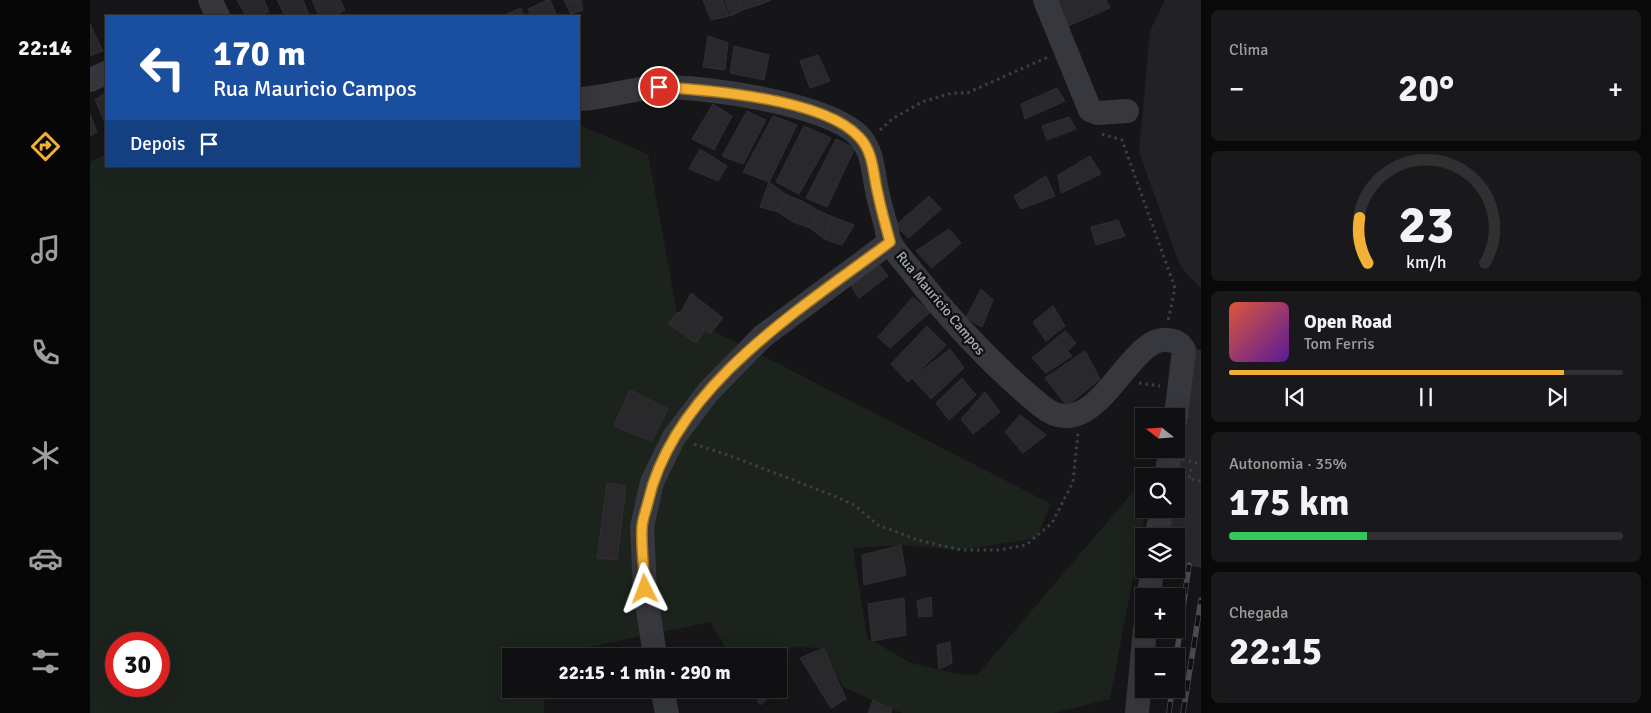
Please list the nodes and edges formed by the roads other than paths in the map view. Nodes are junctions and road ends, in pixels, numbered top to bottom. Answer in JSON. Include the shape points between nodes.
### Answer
{"nodes":[{"id":1,"x":210,"y":0,"type":"edge"},
{"id":2,"x":1045,"y":0,"type":"edge"},
{"id":3,"x":218,"y":15,"type":"edge"},
{"id":4,"x":105,"y":73,"type":"edge"},
{"id":5,"x":90,"y":80,"type":"edge"},
{"id":6,"x":580,"y":99,"type":"edge"},
{"id":7,"x":1127,"y":111,"type":"dead end"},
{"id":8,"x":890,"y":242,"type":"junction"},
{"id":9,"x":1181,"y":408,"type":"edge"},
{"id":10,"x":1143,"y":638,"type":"edge"},
{"id":11,"x":654,"y":648,"type":"edge"},
{"id":12,"x":664,"y":698,"type":"edge"},
{"id":13,"x":667,"y":713,"type":"edge"},
{"id":14,"x":1137,"y":713,"type":"edge"}],
"edges":[{"from":1,"to":3,"type":"street"},
{"from":2,"to":7,"type":"street","via":[[1090,110]]},
{"from":4,"to":5,"type":"street"},
{"from":6,"to":8,"type":"street","name":"Rua Mauricio Campos","via":[[659,87],[696,89],[784,103],[840,122],[860,137],[872,159]]},
{"from":8,"to":9,"type":"street","name":"Rua Mauricio Campos","via":[[980,351],[1046,410],[1059,416],[1072,416],[1089,408],[1141,352],[1154,341],[1165,339],[1181,344],[1184,350]]},
{"from":8,"to":11,"type":"street","via":[[763,336],[709,391],[674,437],[652,482],[642,527],[645,589]]},
{"from":10,"to":14,"type":"street"},
{"from":12,"to":13,"type":"street"}]}
